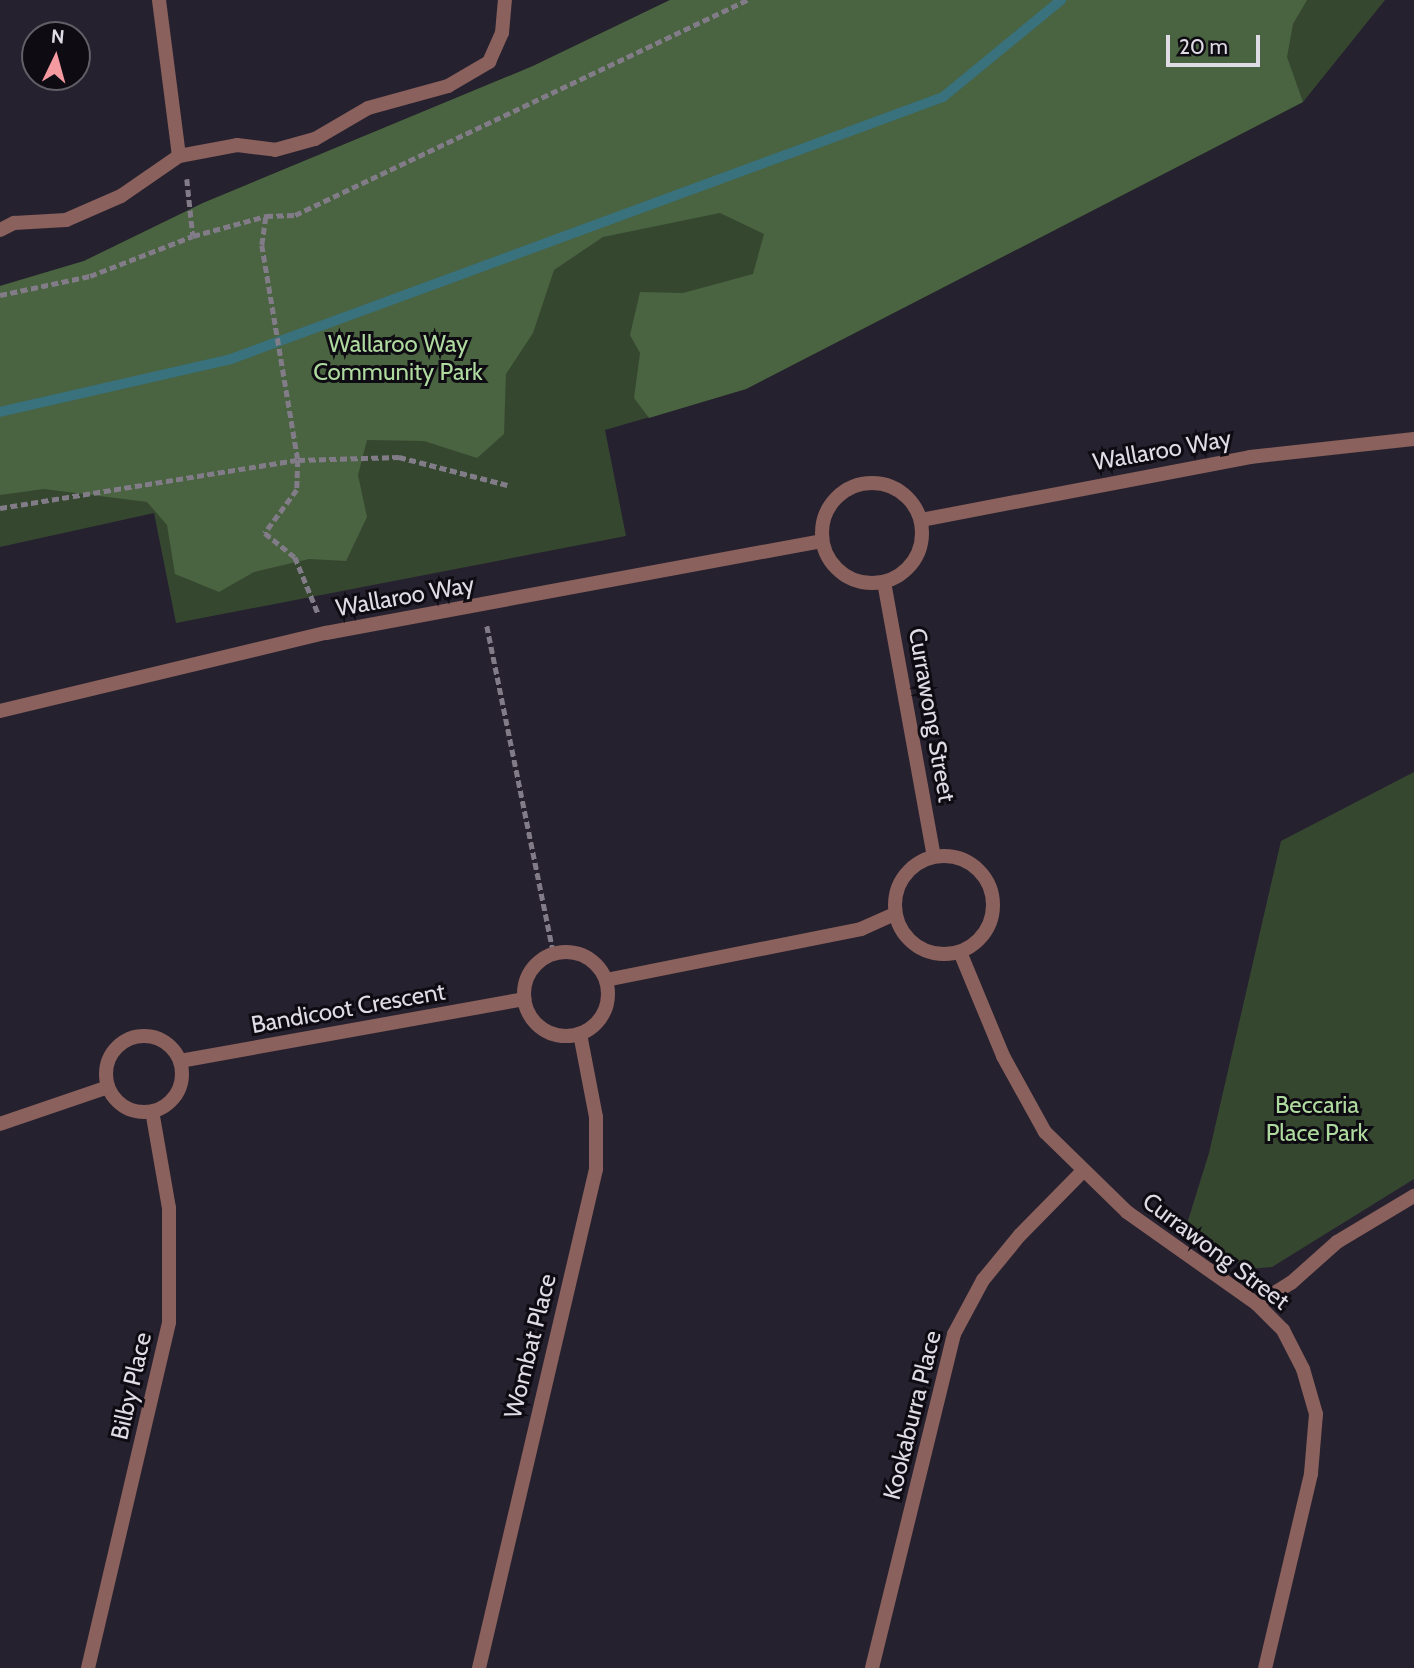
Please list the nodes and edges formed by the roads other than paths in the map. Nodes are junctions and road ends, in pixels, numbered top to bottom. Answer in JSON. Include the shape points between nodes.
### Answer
{"nodes":[{"id":1,"x":159,"y":0,"type":"edge"},
{"id":2,"x":505,"y":0,"type":"edge"},
{"id":3,"x":179,"y":156,"type":"junction"},
{"id":4,"x":0,"y":230,"type":"edge"},
{"id":5,"x":1414,"y":439,"type":"edge"},
{"id":6,"x":921,"y":520,"type":"junction"},
{"id":7,"x":822,"y":541,"type":"junction"},
{"id":8,"x":884,"y":582,"type":"junction"},
{"id":9,"x":0,"y":711,"type":"edge"},
{"id":10,"x":934,"y":856,"type":"junction"},
{"id":11,"x":895,"y":914,"type":"junction"},
{"id":12,"x":960,"y":952,"type":"junction"},
{"id":13,"x":606,"y":980,"type":"junction"},
{"id":14,"x":524,"y":999,"type":"junction"},
{"id":15,"x":580,"y":1034,"type":"junction"},
{"id":16,"x":180,"y":1061,"type":"junction"},
{"id":17,"x":108,"y":1087,"type":"junction"},
{"id":18,"x":152,"y":1111,"type":"junction"},
{"id":19,"x":0,"y":1124,"type":"edge"},
{"id":20,"x":1082,"y":1172,"type":"junction"},
{"id":21,"x":1414,"y":1196,"type":"edge"},
{"id":22,"x":1257,"y":1304,"type":"junction"},
{"id":23,"x":88,"y":1668,"type":"edge"},
{"id":24,"x":479,"y":1668,"type":"edge"},
{"id":25,"x":872,"y":1668,"type":"edge"},
{"id":26,"x":1265,"y":1668,"type":"edge"}],
"edges":[{"from":1,"to":3,"type":"street"},
{"from":2,"to":3,"type":"street","via":[[502,33],[489,62],[448,86],[368,108],[315,139],[275,150],[237,145]]},
{"from":3,"to":4,"type":"street","via":[[121,196],[66,220],[14,223]]},
{"from":5,"to":6,"type":"street","name":"Wallaroo Way","via":[[1250,457]]},
{"from":6,"to":7,"type":"street","via":[[908,498],[895,488],[864,484],[850,488],[827,510]]},
{"from":6,"to":8,"type":"street","via":[[918,554],[901,575]]},
{"from":7,"to":8,"type":"street","via":[[839,570],[853,580]]},
{"from":7,"to":9,"type":"street","name":"Wallaroo Way","via":[[326,633]]},
{"from":8,"to":10,"type":"street","name":"Currawong Street"},
{"from":10,"to":11,"type":"street","via":[[908,871],[899,884]]},
{"from":10,"to":12,"type":"street","via":[[959,858],[980,870],[994,900],[986,932]]},
{"from":11,"to":12,"type":"street","via":[[912,943],[944,955]]},
{"from":11,"to":13,"type":"street","via":[[861,929]]},
{"from":12,"to":20,"type":"street","name":"Currawong Street","via":[[1003,1056],[1033,1111],[1045,1132]]},
{"from":13,"to":14,"type":"street","via":[[595,963],[582,955],[554,954],[531,971]]},
{"from":13,"to":15,"type":"street","via":[[608,1003],[603,1016]]},
{"from":14,"to":15,"type":"street","via":[[527,1012],[544,1030],[568,1037]]},
{"from":14,"to":16,"type":"street","name":"Bandicoot Crescent"},
{"from":15,"to":24,"type":"street","name":"Wombat Place","via":[[596,1117],[596,1170]]},
{"from":16,"to":17,"type":"street","via":[[163,1041],[138,1037],[115,1049],[109,1061]]},
{"from":16,"to":18,"type":"street","via":[[183,1073],[174,1098]]},
{"from":17,"to":18,"type":"street","via":[[131,1110]]},
{"from":17,"to":19,"type":"street"},
{"from":18,"to":23,"type":"street","name":"Bilby Place","via":[[169,1208],[169,1322]]},
{"from":20,"to":22,"type":"street","name":"Currawong Street","via":[[1127,1212]]},
{"from":20,"to":25,"type":"street","name":"Kookaburra Place","via":[[983,1280],[954,1334]]},
{"from":21,"to":22,"type":"street","via":[[1337,1242],[1291,1283]]},
{"from":22,"to":26,"type":"street","name":"Currawong Street","via":[[1283,1330],[1303,1368],[1316,1414],[1311,1474]]}]}
